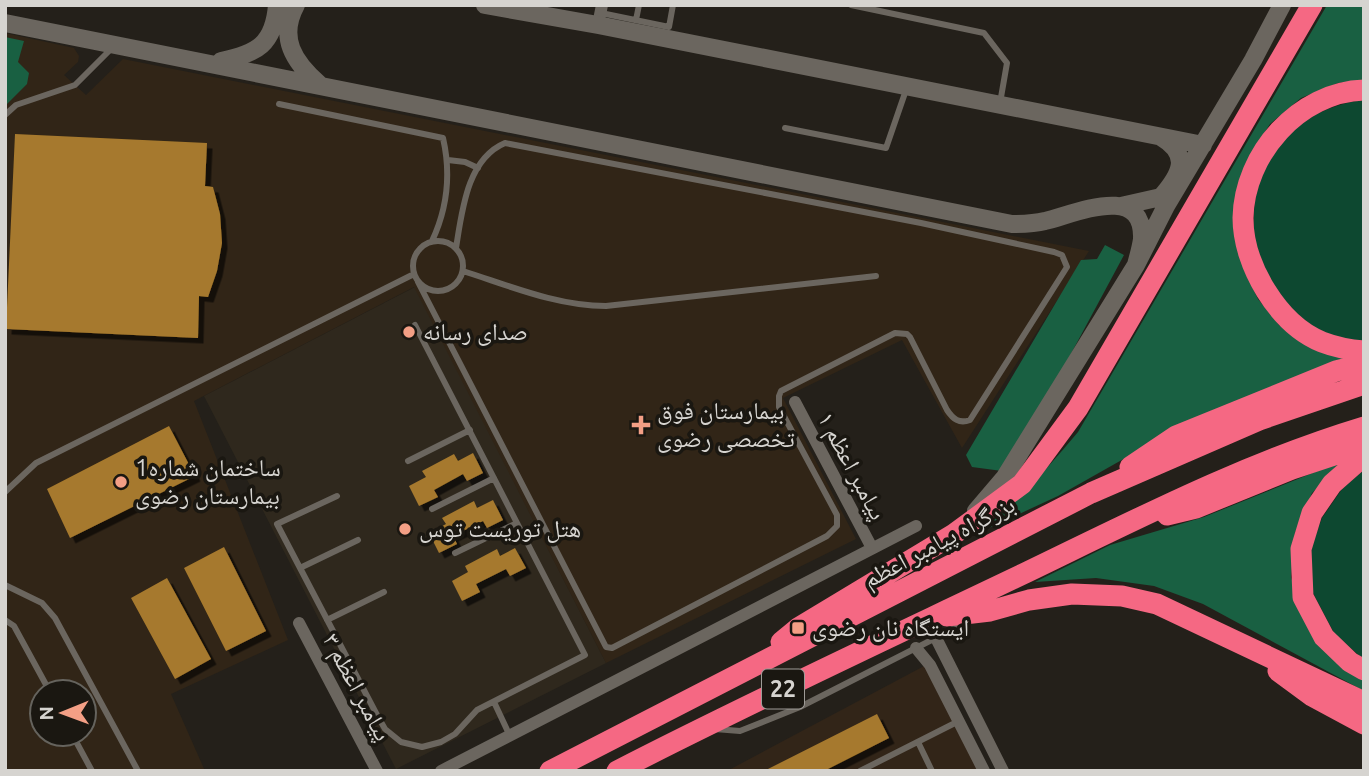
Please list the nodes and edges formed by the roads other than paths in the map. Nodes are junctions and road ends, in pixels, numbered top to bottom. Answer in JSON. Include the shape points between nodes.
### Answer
{"nodes":[{"id":1,"x":276,"y":5,"type":"edge"},
{"id":2,"x":296,"y":5,"type":"edge"},
{"id":3,"x":485,"y":5,"type":"edge"},
{"id":4,"x":639,"y":5,"type":"edge"},
{"id":5,"x":673,"y":5,"type":"edge"},
{"id":6,"x":851,"y":5,"type":"edge"},
{"id":7,"x":1282,"y":5,"type":"edge"},
{"id":8,"x":1312,"y":5,"type":"edge"},
{"id":9,"x":601,"y":15,"type":"edge"},
{"id":10,"x":636,"y":20,"type":"junction"},
{"id":11,"x":5,"y":23,"type":"edge"},
{"id":12,"x":115,"y":45,"type":"junction"},
{"id":13,"x":211,"y":64,"type":"junction"},
{"id":14,"x":320,"y":85,"type":"junction"},
{"id":15,"x":907,"y":88,"type":"junction"},
{"id":16,"x":1364,"y":90,"type":"edge"},
{"id":17,"x":279,"y":104,"type":"dead end"},
{"id":18,"x":1000,"y":105,"type":"junction"},
{"id":19,"x":5,"y":115,"type":"edge"},
{"id":20,"x":785,"y":128,"type":"dead end"},
{"id":21,"x":1157,"y":134,"type":"junction"},
{"id":22,"x":1203,"y":145,"type":"junction"},
{"id":23,"x":448,"y":160,"type":"junction"},
{"id":24,"x":478,"y":168,"type":"junction"},
{"id":25,"x":1121,"y":206,"type":"junction"},
{"id":26,"x":432,"y":241,"type":"junction"},
{"id":27,"x":456,"y":248,"type":"junction"},
{"id":28,"x":1136,"y":265,"type":"junction"},
{"id":29,"x":463,"y":271,"type":"junction"},
{"id":30,"x":414,"y":274,"type":"junction"},
{"id":31,"x":876,"y":276,"type":"dead end"},
{"id":32,"x":418,"y":282,"type":"junction"},
{"id":33,"x":415,"y":325,"type":"dead end"},
{"id":34,"x":1364,"y":351,"type":"edge"},
{"id":35,"x":1364,"y":364,"type":"edge"},
{"id":36,"x":1364,"y":384,"type":"edge"},
{"id":37,"x":795,"y":402,"type":"dead end"},
{"id":38,"x":1364,"y":427,"type":"edge"},
{"id":39,"x":470,"y":430,"type":"junction"},
{"id":40,"x":1364,"y":445,"type":"edge"},
{"id":41,"x":1364,"y":456,"type":"edge"},
{"id":42,"x":408,"y":461,"type":"dead end"},
{"id":43,"x":494,"y":478,"type":"junction"},
{"id":44,"x":5,"y":492,"type":"edge"},
{"id":45,"x":1091,"y":493,"type":"junction"},
{"id":46,"x":337,"y":496,"type":"dead end"},
{"id":47,"x":432,"y":509,"type":"dead end"},
{"id":48,"x":517,"y":523,"type":"junction"},
{"id":49,"x":1124,"y":525,"type":"junction"},
{"id":50,"x":916,"y":526,"type":"dead end"},
{"id":51,"x":954,"y":534,"type":"junction"},
{"id":52,"x":358,"y":540,"type":"dead end"},
{"id":53,"x":872,"y":548,"type":"junction"},
{"id":54,"x":455,"y":553,"type":"dead end"},
{"id":55,"x":300,"y":568,"type":"junction"},
{"id":56,"x":5,"y":585,"type":"edge"},
{"id":57,"x":384,"y":592,"type":"dead end"},
{"id":58,"x":5,"y":620,"type":"edge"},
{"id":59,"x":327,"y":620,"type":"junction"},
{"id":60,"x":299,"y":623,"type":"dead end"},
{"id":61,"x":933,"y":628,"type":"junction"},
{"id":62,"x":916,"y":648,"type":"junction"},
{"id":63,"x":1248,"y":649,"type":"junction"},
{"id":64,"x":747,"y":670,"type":"junction"},
{"id":65,"x":1364,"y":670,"type":"edge"},
{"id":66,"x":42,"y":678,"type":"edge"},
{"id":67,"x":494,"y":702,"type":"junction"},
{"id":68,"x":1364,"y":702,"type":"edge"},
{"id":69,"x":974,"y":713,"type":"junction"},
{"id":70,"x":957,"y":722,"type":"junction"},
{"id":71,"x":1364,"y":724,"type":"edge"},
{"id":72,"x":703,"y":728,"type":"junction"},
{"id":73,"x":509,"y":734,"type":"junction"},
{"id":74,"x":918,"y":742,"type":"junction"},
{"id":75,"x":80,"y":748,"type":"edge"},
{"id":76,"x":627,"y":767,"type":"edge"},
{"id":77,"x":92,"y":771,"type":"edge"},
{"id":78,"x":138,"y":771,"type":"edge"},
{"id":79,"x":377,"y":771,"type":"edge"},
{"id":80,"x":441,"y":771,"type":"edge"},
{"id":81,"x":550,"y":771,"type":"edge"},
{"id":82,"x":860,"y":771,"type":"edge"},
{"id":83,"x":932,"y":771,"type":"edge"},
{"id":84,"x":984,"y":771,"type":"edge"},
{"id":85,"x":1003,"y":771,"type":"edge"}],
"edges":[{"from":1,"to":13,"type":"street","via":[[276,23],[259,48],[246,57]]},
{"from":2,"to":14,"type":"street","via":[[289,23],[293,56]]},
{"from":3,"to":9,"type":"street"},
{"from":4,"to":10,"type":"lane"},
{"from":5,"to":10,"type":"lane","via":[[669,27]]},
{"from":6,"to":18,"type":"lane","via":[[984,33],[1007,63]]},
{"from":7,"to":22,"type":"street"},
{"from":8,"to":51,"type":"highway","via":[[1078,408],[1022,484]]},
{"from":9,"to":10,"type":"lane"},
{"from":9,"to":15,"type":"street"},
{"from":11,"to":12,"type":"street"},
{"from":12,"to":13,"type":"street"},
{"from":12,"to":19,"type":"lane","via":[[75,85],[16,105]]},
{"from":13,"to":14,"type":"street"},
{"from":14,"to":25,"type":"street","via":[[1012,223],[1031,224],[1102,205]]},
{"from":15,"to":18,"type":"street"},
{"from":15,"to":20,"type":"lane","via":[[886,148]]},
{"from":16,"to":34,"type":"highway","via":[[1322,100],[1290,118],[1268,145],[1250,179],[1243,217],[1247,250],[1264,289],[1287,319],[1321,341]]},
{"from":17,"to":23,"type":"lane","via":[[443,138]]},
{"from":18,"to":21,"type":"street"},
{"from":21,"to":22,"type":"street"},
{"from":21,"to":25,"type":"street","via":[[1175,145],[1180,162],[1177,174],[1161,197]]},
{"from":22,"to":28,"type":"street"},
{"from":23,"to":24,"type":"lane"},
{"from":23,"to":26,"type":"lane","via":[[439,226]]},
{"from":24,"to":27,"type":"lane","via":[[470,179]]},
{"from":24,"to":32,"type":"lane","via":[[491,148],[505,143],[523,145],[1054,252],[1062,255],[1067,267],[970,420],[953,419],[910,337],[902,333],[782,391],[779,407],[837,515],[837,526],[827,536],[611,648]]},
{"from":25,"to":28,"type":"street","via":[[1134,213],[1139,223],[1142,238]]},
{"from":26,"to":27,"type":"lane"},
{"from":26,"to":30,"type":"lane","via":[[418,250]]},
{"from":27,"to":29,"type":"lane"},
{"from":28,"to":51,"type":"street","via":[[1005,477]]},
{"from":29,"to":31,"type":"lane","via":[[585,306]]},
{"from":29,"to":32,"type":"lane","via":[[448,290],[431,291]]},
{"from":30,"to":32,"type":"lane"},
{"from":30,"to":44,"type":"lane","via":[[36,463]]},
{"from":33,"to":39,"type":"lane"},
{"from":35,"to":45,"type":"highway","via":[[1176,436]]},
{"from":36,"to":45,"type":"highway","name":"بزرگراه پیامبر اعظم","via":[[1259,420]]},
{"from":37,"to":53,"type":"street","name":"پیامبر اعظم ۱"},
{"from":38,"to":49,"type":"highway","via":[[1222,478]]},
{"from":39,"to":42,"type":"lane"},
{"from":39,"to":43,"type":"lane"},
{"from":40,"to":49,"type":"highway","via":[[1196,508]]},
{"from":41,"to":65,"type":"highway","via":[[1332,484],[1312,513],[1301,550],[1303,597],[1324,637]]},
{"from":43,"to":47,"type":"lane"},
{"from":43,"to":48,"type":"lane"},
{"from":45,"to":64,"type":"highway","name":"بزرگراه پیامبر اعظم"},
{"from":46,"to":55,"type":"lane","via":[[277,524]]},
{"from":48,"to":54,"type":"lane"},
{"from":48,"to":67,"type":"lane","via":[[585,655]]},
{"from":49,"to":61,"type":"highway","number":"22"},
{"from":50,"to":53,"type":"street"},
{"from":51,"to":64,"type":"highway","via":[[798,628]]},
{"from":52,"to":55,"type":"lane"},
{"from":53,"to":73,"type":"street"},
{"from":55,"to":59,"type":"lane"},
{"from":56,"to":78,"type":"lane","via":[[42,603],[55,618]]},
{"from":57,"to":59,"type":"lane"},
{"from":58,"to":66,"type":"lane","via":[[14,626]]},
{"from":59,"to":67,"type":"lane","via":[[385,729],[401,742],[422,747],[441,742],[477,710]]},
{"from":60,"to":79,"type":"street","name":"پیامبر اعظم ۳"},
{"from":61,"to":62,"type":"lane"},
{"from":61,"to":63,"type":"highway","via":[[1029,600],[1072,594],[1122,596],[1157,604]]},
{"from":61,"to":69,"type":"street"},
{"from":61,"to":72,"type":"highway","number":"22"},
{"from":62,"to":70,"type":"street","via":[[930,665]]},
{"from":62,"to":72,"type":"lane","via":[[740,732]]},
{"from":63,"to":68,"type":"highway"},
{"from":63,"to":71,"type":"highway","via":[[1312,696]]},
{"from":64,"to":81,"type":"highway","name":"بزرگراه پیامبر اعظم","number":"22"},
{"from":67,"to":73,"type":"lane"},
{"from":69,"to":70,"type":"street"},
{"from":69,"to":85,"type":"street"},
{"from":70,"to":74,"type":"lane"},
{"from":70,"to":84,"type":"street"},
{"from":72,"to":76,"type":"highway","number":"22"},
{"from":73,"to":80,"type":"street"},
{"from":74,"to":82,"type":"lane"},
{"from":74,"to":83,"type":"lane"},
{"from":75,"to":77,"type":"lane"}]}
